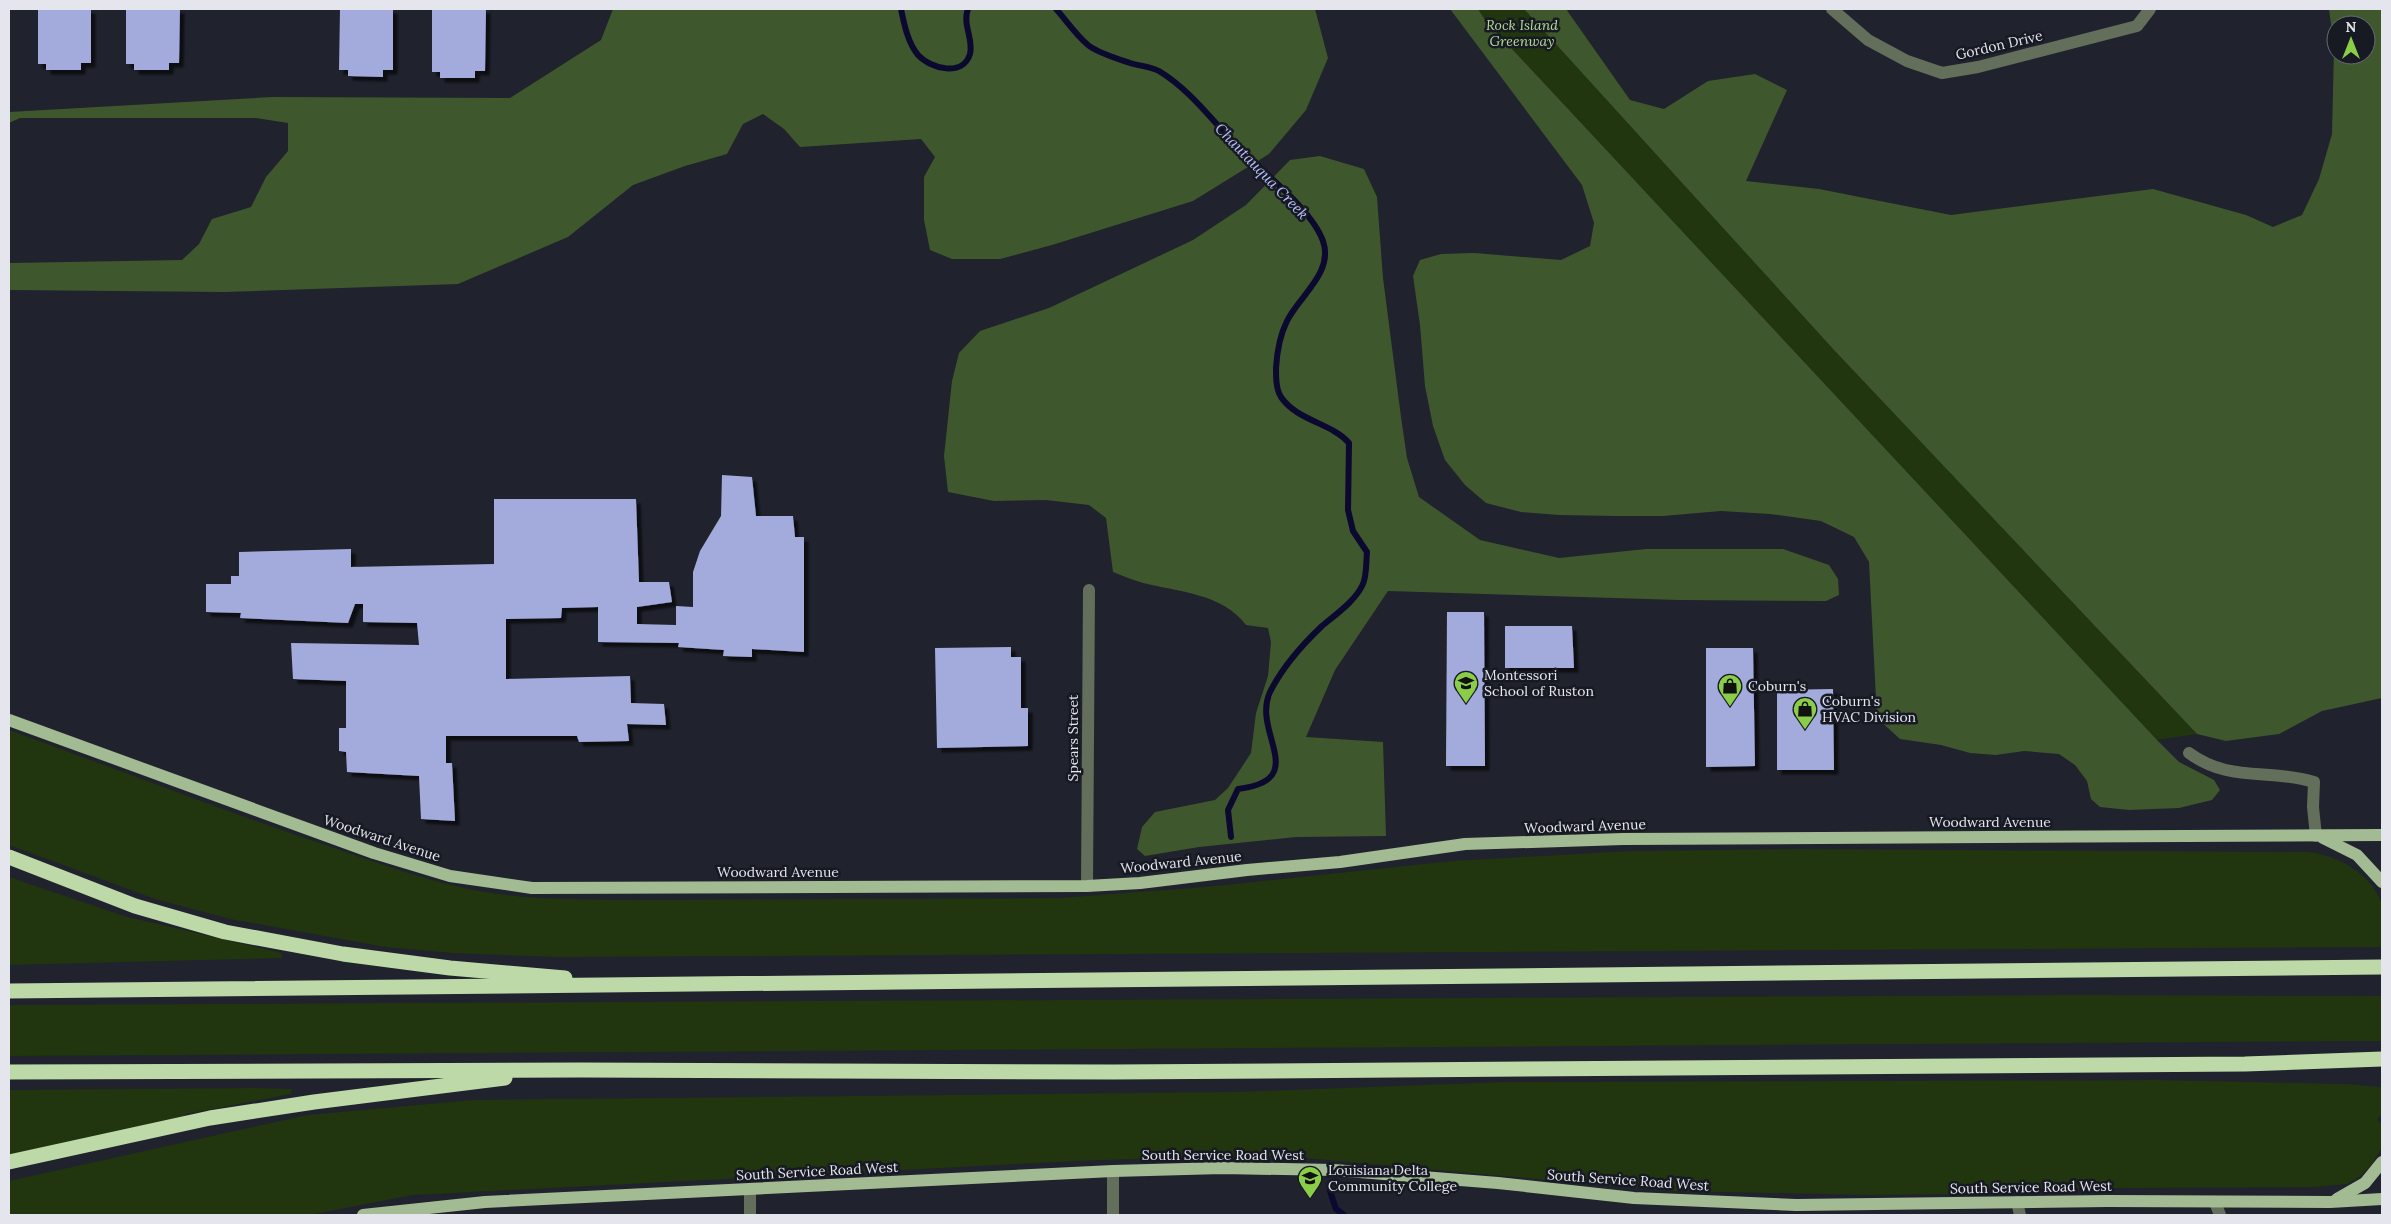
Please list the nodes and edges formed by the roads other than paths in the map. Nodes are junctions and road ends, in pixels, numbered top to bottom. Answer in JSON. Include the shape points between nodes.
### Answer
{"nodes":[{"id":1,"x":1832,"y":9,"type":"edge"},
{"id":2,"x":2150,"y":9,"type":"edge"},
{"id":3,"x":1089,"y":590,"type":"dead end"},
{"id":4,"x":9,"y":720,"type":"edge"},
{"id":5,"x":2189,"y":753,"type":"dead end"},
{"id":6,"x":2382,"y":835,"type":"edge"},
{"id":7,"x":2316,"y":836,"type":"junction"},
{"id":8,"x":9,"y":858,"type":"edge"},
{"id":9,"x":2382,"y":882,"type":"edge"},
{"id":10,"x":1087,"y":886,"type":"junction"},
{"id":11,"x":2379,"y":967,"type":"edge"},
{"id":12,"x":664,"y":986,"type":"junction"},
{"id":13,"x":9,"y":991,"type":"edge"},
{"id":14,"x":2376,"y":1059,"type":"edge"},
{"id":15,"x":581,"y":1070,"type":"junction"},
{"id":16,"x":9,"y":1072,"type":"edge"},
{"id":17,"x":9,"y":1162,"type":"edge"},
{"id":18,"x":2382,"y":1162,"type":"edge"},
{"id":19,"x":1113,"y":1171,"type":"junction"},
{"id":20,"x":750,"y":1189,"type":"junction"},
{"id":21,"x":2382,"y":1199,"type":"edge"},
{"id":22,"x":2017,"y":1202,"type":"junction"},
{"id":23,"x":2216,"y":1202,"type":"junction"},
{"id":24,"x":2330,"y":1202,"type":"junction"},
{"id":25,"x":1796,"y":1210,"type":"edge"},
{"id":26,"x":363,"y":1215,"type":"edge"},
{"id":27,"x":750,"y":1215,"type":"edge"},
{"id":28,"x":1113,"y":1215,"type":"edge"},
{"id":29,"x":2020,"y":1215,"type":"edge"},
{"id":30,"x":2220,"y":1215,"type":"edge"}],
"edges":[{"from":1,"to":2,"type":"street","name":"Gordon Drive","via":[[1868,40],[1907,61],[1942,73],[1978,67],[2137,26]]},
{"from":3,"to":10,"type":"street","name":"Spears Street"},
{"from":4,"to":10,"type":"main road","name":"Woodward Avenue","via":[[374,854],[450,876],[532,888]]},
{"from":5,"to":7,"type":"street","via":[[2202,762],[2229,772],[2293,776],[2314,782]]},
{"from":6,"to":7,"type":"main road","name":"Woodward Avenue"},
{"from":7,"to":9,"type":"main road","via":[[2357,855]]},
{"from":7,"to":10,"type":"main road","name":"Woodward Avenue","via":[[1633,839],[1465,844],[1340,862]]},
{"from":8,"to":12,"type":"highway","via":[[135,906],[225,932],[343,954],[450,968]]},
{"from":11,"to":12,"type":"highway"},
{"from":12,"to":13,"type":"highway"},
{"from":14,"to":15,"type":"highway","via":[[2245,1064],[1113,1072]]},
{"from":15,"to":16,"type":"highway"},
{"from":15,"to":17,"type":"highway","via":[[397,1090],[210,1118]]},
{"from":18,"to":24,"type":"main road","via":[[2365,1183]]},
{"from":19,"to":20,"type":"main road","name":"South Service Road West"},
{"from":19,"to":25,"type":"main road","name":"South Service Road West","via":[[1222,1168],[1334,1170]]},
{"from":19,"to":28,"type":"street"},
{"from":20,"to":26,"type":"main road","name":"South Service Road West","via":[[485,1202]]},
{"from":20,"to":27,"type":"street"},
{"from":21,"to":24,"type":"main road","name":"South Service Road West"},
{"from":22,"to":23,"type":"main road","name":"South Service Road West"},
{"from":22,"to":25,"type":"main road","name":"South Service Road West"},
{"from":22,"to":29,"type":"street"},
{"from":23,"to":24,"type":"main road","name":"South Service Road West"},
{"from":23,"to":30,"type":"street"}]}
